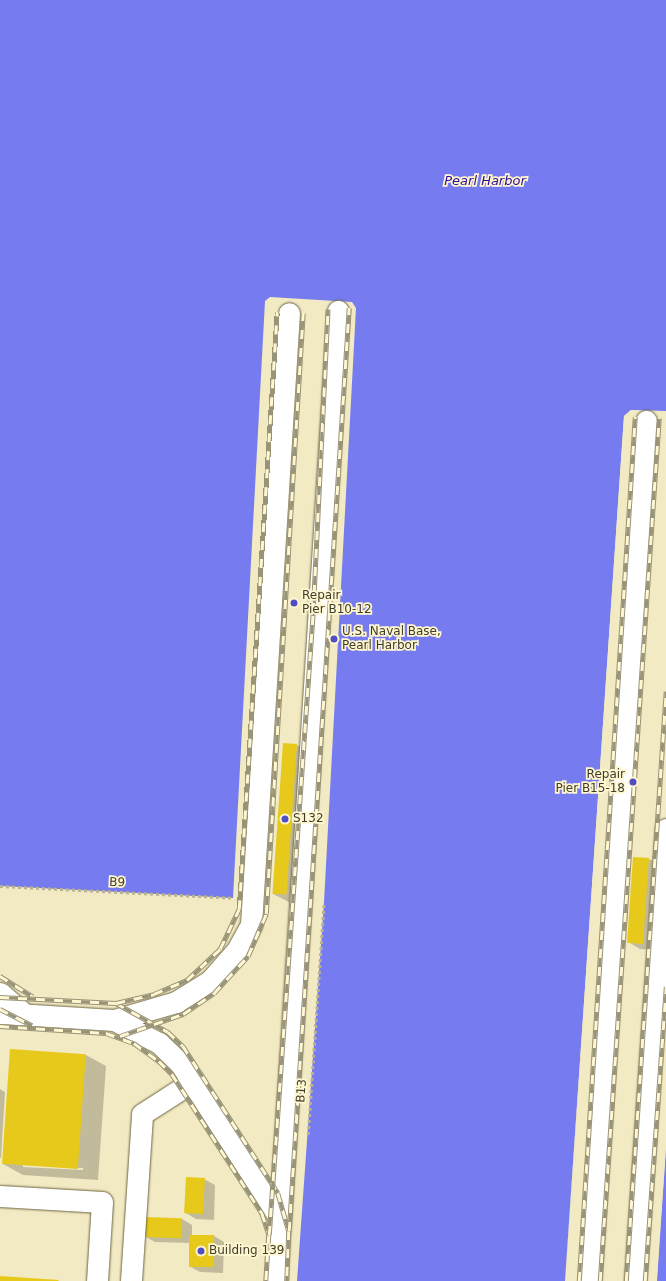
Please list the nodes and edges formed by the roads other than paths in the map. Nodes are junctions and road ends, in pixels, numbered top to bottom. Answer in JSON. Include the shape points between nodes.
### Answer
{"nodes":[{"id":1,"x":338,"y":310,"type":"dead end"},
{"id":2,"x":289,"y":313,"type":"dead end"},
{"id":3,"x":646,"y":421,"type":"dead end"},
{"id":4,"x":666,"y":829,"type":"edge"},
{"id":5,"x":0,"y":993,"type":"edge"},
{"id":6,"x":0,"y":1012,"type":"edge"},
{"id":7,"x":24,"y":1014,"type":"junction"},
{"id":8,"x":114,"y":1020,"type":"junction"},
{"id":9,"x":192,"y":1082,"type":"junction"},
{"id":10,"x":0,"y":1196,"type":"edge"},
{"id":11,"x":280,"y":1219,"type":"junction"},
{"id":12,"x":97,"y":1281,"type":"edge"},
{"id":13,"x":131,"y":1281,"type":"edge"},
{"id":14,"x":276,"y":1281,"type":"edge"},
{"id":15,"x":590,"y":1281,"type":"edge"},
{"id":16,"x":635,"y":1281,"type":"edge"}],
"edges":[{"from":1,"to":11,"type":"lane"},
{"from":2,"to":8,"type":"lane","via":[[251,925],[237,950],[210,980],[176,1002]]},
{"from":3,"to":15,"type":"lane"},
{"from":4,"to":16,"type":"lane"},
{"from":5,"to":7,"type":"lane"},
{"from":6,"to":7,"type":"lane"},
{"from":7,"to":8,"type":"lane"},
{"from":8,"to":9,"type":"lane","via":[[159,1043],[180,1063]]},
{"from":9,"to":11,"type":"lane"},
{"from":9,"to":13,"type":"lane","via":[[142,1114]]},
{"from":10,"to":12,"type":"lane","via":[[102,1202]]},
{"from":11,"to":14,"type":"lane"}]}
